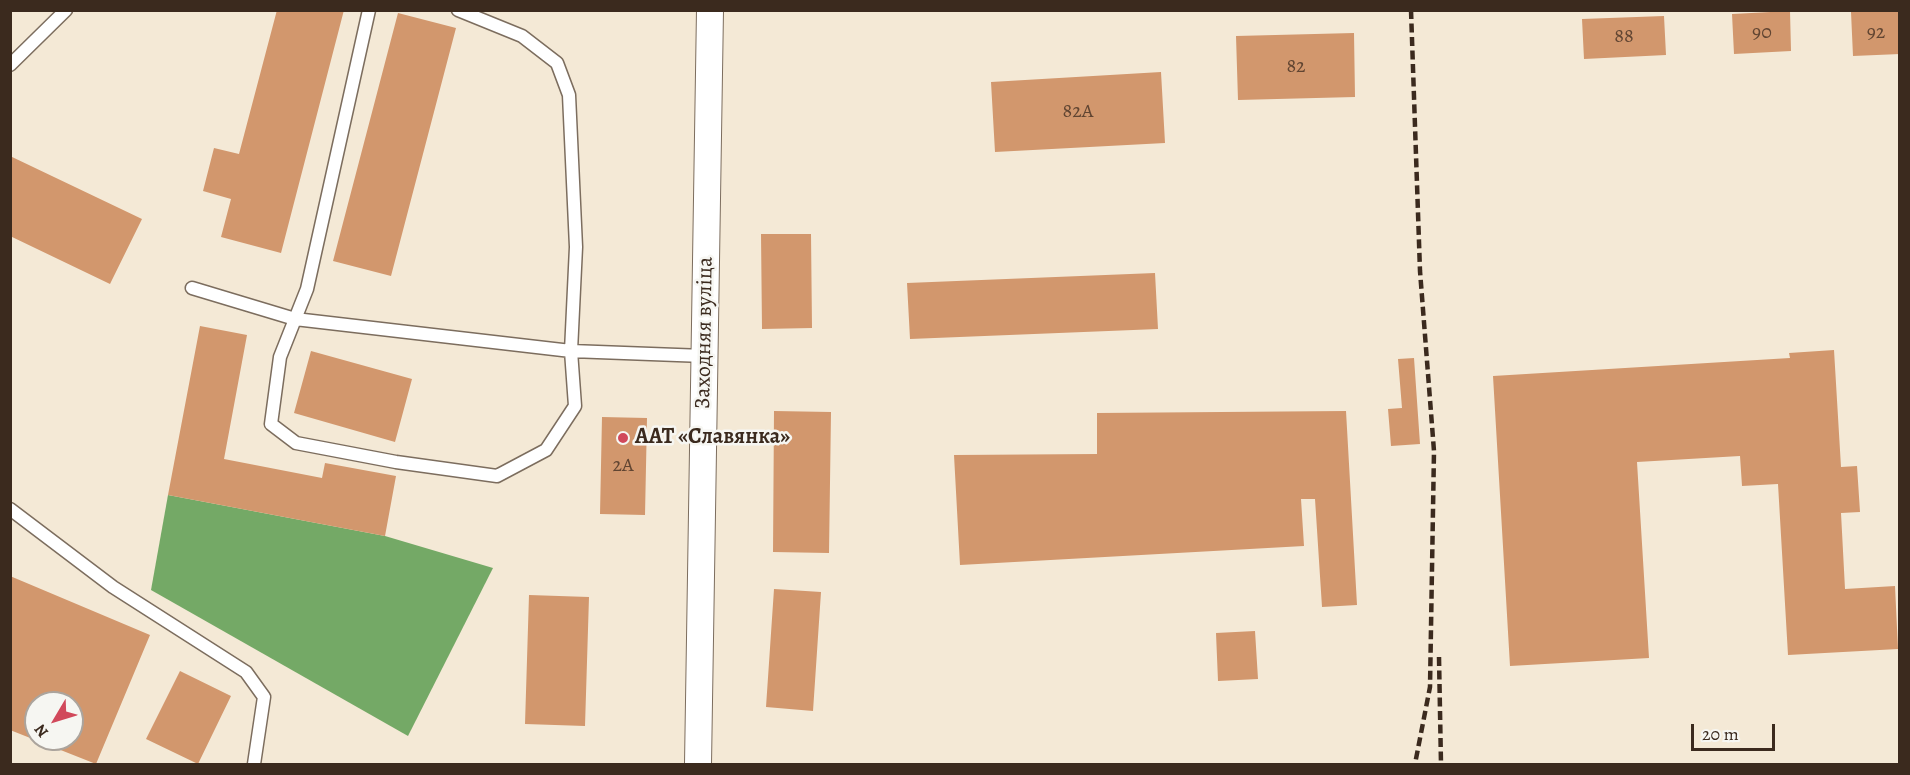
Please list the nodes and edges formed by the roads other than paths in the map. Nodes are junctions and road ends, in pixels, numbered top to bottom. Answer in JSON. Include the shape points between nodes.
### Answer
{"nodes":[{"id":1,"x":66,"y":10,"type":"edge"},
{"id":2,"x":369,"y":10,"type":"edge"},
{"id":3,"x":458,"y":10,"type":"edge"},
{"id":4,"x":711,"y":10,"type":"edge"},
{"id":5,"x":10,"y":65,"type":"edge"},
{"id":6,"x":192,"y":288,"type":"dead end"},
{"id":7,"x":295,"y":319,"type":"junction"},
{"id":8,"x":571,"y":351,"type":"junction"},
{"id":9,"x":704,"y":356,"type":"junction"},
{"id":10,"x":10,"y":509,"type":"edge"},
{"id":11,"x":254,"y":765,"type":"edge"},
{"id":12,"x":698,"y":765,"type":"edge"}],
"edges":[{"from":1,"to":5,"type":"lane"},
{"from":2,"to":7,"type":"lane","via":[[307,289]]},
{"from":3,"to":8,"type":"lane","via":[[522,36],[557,63],[569,95],[576,247]]},
{"from":4,"to":9,"type":"street","name":"Заходняя вуліца"},
{"from":6,"to":7,"type":"lane"},
{"from":7,"to":8,"type":"lane"},
{"from":7,"to":8,"type":"lane","via":[[280,357],[271,424],[296,444],[497,476],[546,450],[574,406]]},
{"from":8,"to":9,"type":"lane"},
{"from":9,"to":12,"type":"street","name":"Заходняя вуліца"},
{"from":10,"to":11,"type":"lane","via":[[113,587],[246,672],[264,697]]}]}
